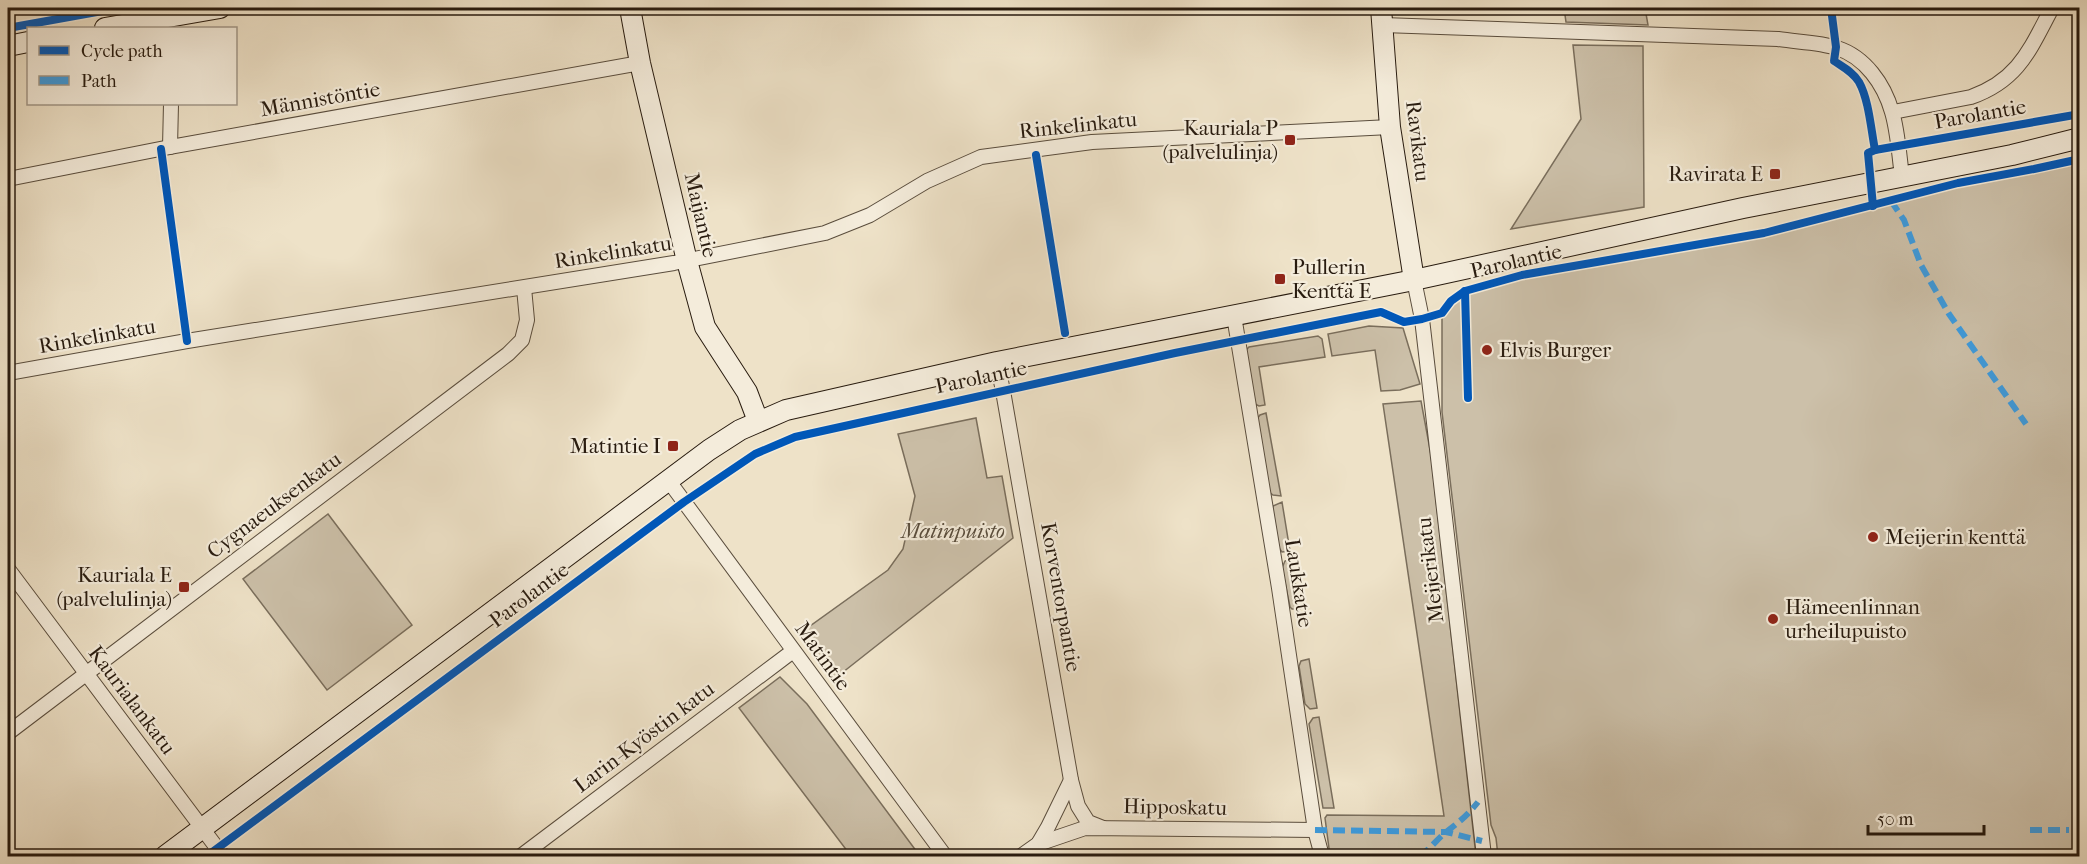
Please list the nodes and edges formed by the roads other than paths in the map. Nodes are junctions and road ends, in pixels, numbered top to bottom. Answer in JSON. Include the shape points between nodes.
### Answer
{"nodes":[{"id":1,"x":220,"y":8,"type":"edge"},
{"id":2,"x":630,"y":8,"type":"edge"},
{"id":3,"x":2052,"y":8,"type":"edge"},
{"id":4,"x":195,"y":10,"type":"edge"},
{"id":5,"x":1382,"y":16,"type":"edge"},
{"id":6,"x":174,"y":22,"type":"edge"},
{"id":7,"x":116,"y":27,"type":"edge"},
{"id":8,"x":27,"y":42,"type":"edge"},
{"id":9,"x":8,"y":46,"type":"edge"},
{"id":10,"x":640,"y":63,"type":"junction"},
{"id":11,"x":171,"y":105,"type":"edge"},
{"id":12,"x":1893,"y":112,"type":"junction"},
{"id":13,"x":1390,"y":127,"type":"junction"},
{"id":14,"x":2079,"y":138,"type":"edge"},
{"id":15,"x":170,"y":147,"type":"junction"},
{"id":16,"x":1902,"y":176,"type":"junction"},
{"id":17,"x":8,"y":178,"type":"edge"},
{"id":18,"x":687,"y":261,"type":"junction"},
{"id":19,"x":1414,"y":280,"type":"junction"},
{"id":20,"x":524,"y":288,"type":"junction"},
{"id":21,"x":1234,"y":316,"type":"junction"},
{"id":22,"x":997,"y":362,"type":"junction"},
{"id":23,"x":8,"y":373,"type":"edge"},
{"id":24,"x":759,"y":421,"type":"junction"},
{"id":25,"x":668,"y":480,"type":"junction"},
{"id":26,"x":8,"y":569,"type":"edge"},
{"id":27,"x":793,"y":651,"type":"junction"},
{"id":28,"x":86,"y":674,"type":"junction"},
{"id":29,"x":8,"y":733,"type":"edge"},
{"id":30,"x":1071,"y":780,"type":"junction"},
{"id":31,"x":1103,"y":828,"type":"junction"},
{"id":32,"x":202,"y":829,"type":"junction"},
{"id":33,"x":1316,"y":830,"type":"junction"},
{"id":34,"x":1038,"y":844,"type":"junction"},
{"id":35,"x":165,"y":856,"type":"edge"},
{"id":36,"x":223,"y":856,"type":"edge"},
{"id":37,"x":521,"y":856,"type":"edge"},
{"id":38,"x":945,"y":856,"type":"edge"},
{"id":39,"x":1021,"y":856,"type":"edge"},
{"id":40,"x":1322,"y":856,"type":"edge"},
{"id":41,"x":1484,"y":856,"type":"edge"}],
"edges":[{"from":1,"to":4,"type":"main road"},
{"from":2,"to":10,"type":"main road","name":"Maijantie"},
{"from":3,"to":12,"type":"street","via":[[2015,71],[1998,84],[1971,97]]},
{"from":4,"to":6,"type":"main road"},
{"from":5,"to":12,"type":"street","via":[[1778,39],[1836,47],[1856,56],[1870,70]]},
{"from":5,"to":13,"type":"main road","name":"Ravikatu"},
{"from":6,"to":7,"type":"main road"},
{"from":8,"to":9,"type":"main road"},
{"from":10,"to":15,"type":"street","name":"Männistöntie"},
{"from":10,"to":18,"type":"main road","name":"Maijantie"},
{"from":11,"to":15,"type":"street"},
{"from":12,"to":16,"type":"street"},
{"from":13,"to":18,"type":"street","name":"Rinkelinkatu","via":[[1092,142],[981,157],[927,181],[870,215],[825,233]]},
{"from":13,"to":19,"type":"main road","name":"Ravikatu"},
{"from":14,"to":16,"type":"main road","name":"Parolantie"},
{"from":15,"to":17,"type":"street","name":"Männistöntie"},
{"from":16,"to":19,"type":"main road","name":"Parolantie"},
{"from":18,"to":20,"type":"street","name":"Rinkelinkatu"},
{"from":18,"to":24,"type":"main road","name":"Maijantie","via":[[705,327],[747,392]]},
{"from":19,"to":21,"type":"main road","name":"Parolantie"},
{"from":19,"to":41,"type":"street","name":"Meijerikatu","via":[[1422,319]]},
{"from":20,"to":23,"type":"street","name":"Rinkelinkatu"},
{"from":20,"to":28,"type":"street","name":"Cygnaeuksenkatu","via":[[527,320],[522,340],[508,354]]},
{"from":21,"to":22,"type":"main road","name":"Parolantie"},
{"from":21,"to":33,"type":"street","name":"Laukkatie"},
{"from":22,"to":24,"type":"main road","name":"Parolantie","via":[[786,410]]},
{"from":22,"to":30,"type":"street","name":"Korventorpantie"},
{"from":24,"to":25,"type":"main road","name":"Parolantie"},
{"from":25,"to":27,"type":"street","name":"Matintie"},
{"from":25,"to":32,"type":"main road","name":"Parolantie"},
{"from":26,"to":28,"type":"street","name":"Kaurialankatu"},
{"from":27,"to":37,"type":"street","name":"Larin-Kyöstin katu"},
{"from":27,"to":38,"type":"street","name":"Matintie"},
{"from":28,"to":29,"type":"street","name":"Cygnaeuksenkatu"},
{"from":28,"to":32,"type":"street","name":"Kaurialankatu"},
{"from":30,"to":31,"type":"street","name":"Korventorpantie","via":[[1078,806],[1088,822]]},
{"from":30,"to":34,"type":"street"},
{"from":31,"to":33,"type":"street","name":"Hipposkatu"},
{"from":31,"to":34,"type":"street","name":"Hipposkatu","via":[[1084,828]]},
{"from":32,"to":35,"type":"main road","name":"Parolantie"},
{"from":32,"to":36,"type":"street","name":"Kaurialankatu"},
{"from":33,"to":40,"type":"street","name":"Laukkatie"},
{"from":34,"to":39,"type":"street"}]}
